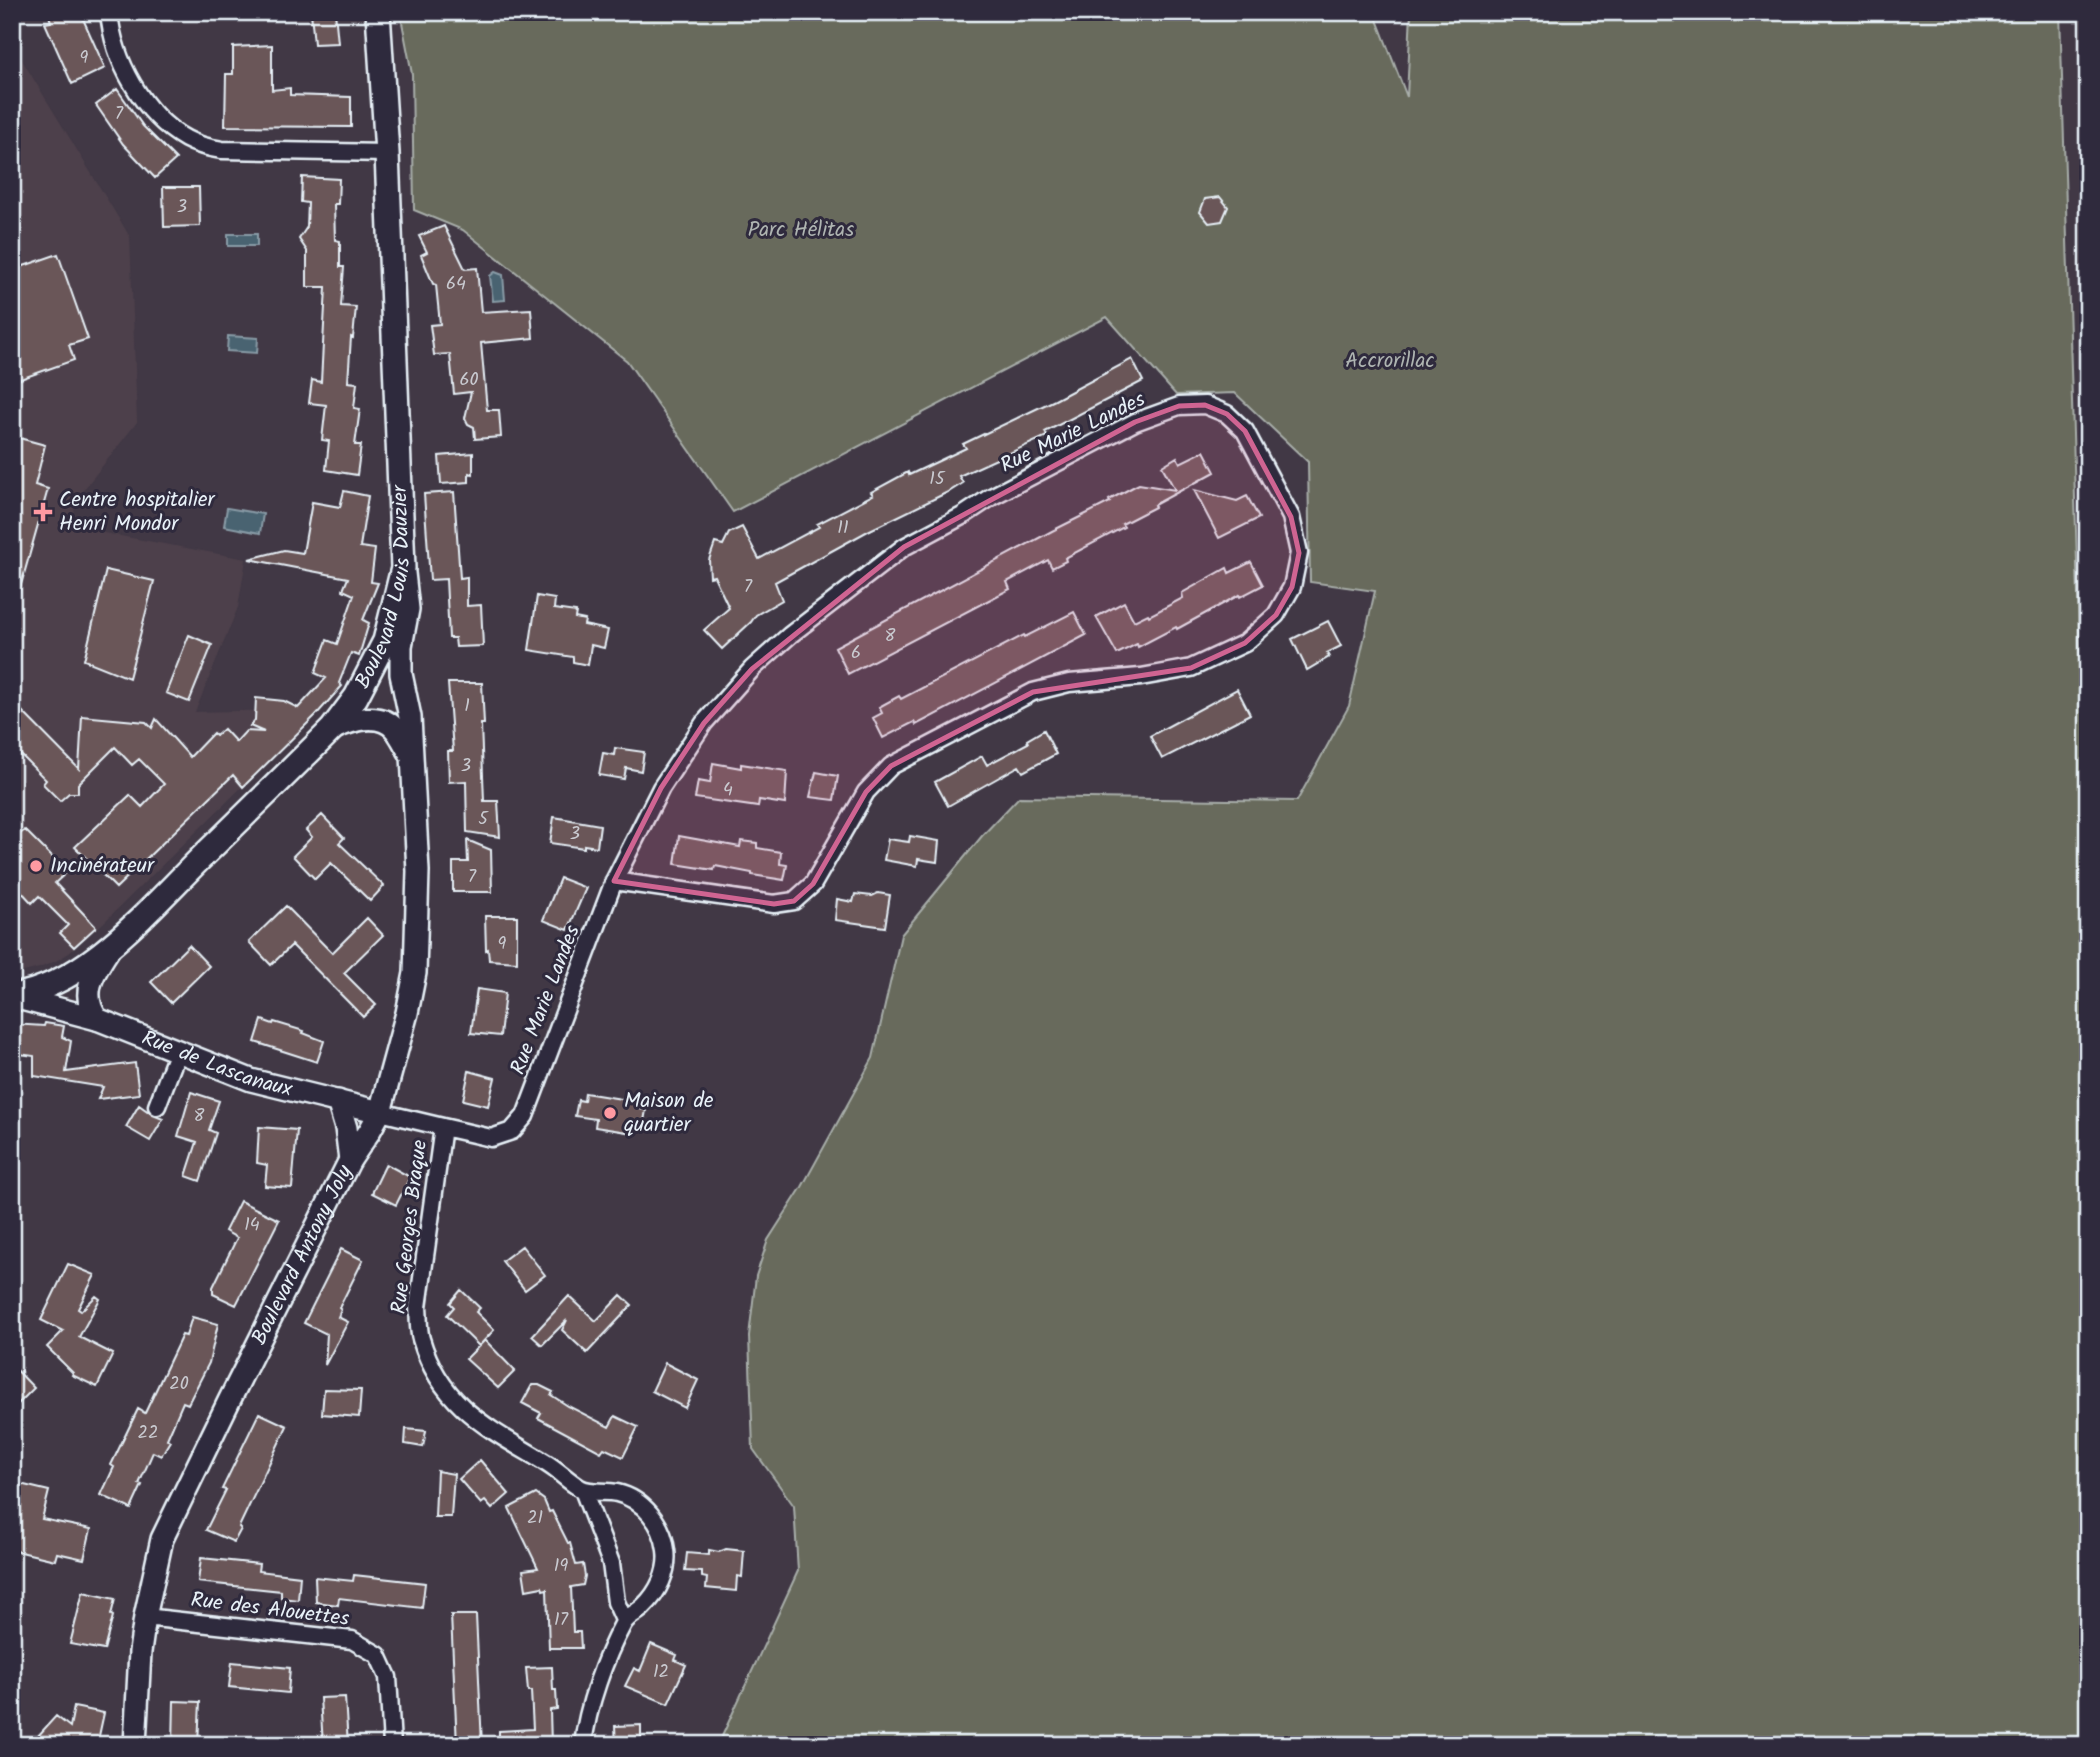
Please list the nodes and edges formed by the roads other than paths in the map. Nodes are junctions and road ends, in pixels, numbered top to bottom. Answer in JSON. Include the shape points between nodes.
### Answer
{"nodes":[{"id":1,"x":109,"y":12,"type":"edge"},
{"id":2,"x":378,"y":12,"type":"edge"},
{"id":3,"x":387,"y":153,"type":"junction"},
{"id":4,"x":404,"y":568,"type":"junction"},
{"id":5,"x":332,"y":729,"type":"junction"},
{"id":6,"x":411,"y":755,"type":"junction"},
{"id":7,"x":614,"y":881,"type":"junction"},
{"id":8,"x":108,"y":948,"type":"junction"},
{"id":9,"x":13,"y":997,"type":"edge"},
{"id":10,"x":97,"y":1019,"type":"junction"},
{"id":11,"x":178,"y":1051,"type":"junction"},
{"id":12,"x":393,"y":1069,"type":"junction"},
{"id":13,"x":344,"y":1103,"type":"junction"},
{"id":14,"x":157,"y":1106,"type":"dead end"},
{"id":15,"x":380,"y":1112,"type":"junction"},
{"id":16,"x":443,"y":1127,"type":"junction"},
{"id":17,"x":350,"y":1160,"type":"junction"},
{"id":18,"x":583,"y":1490,"type":"junction"},
{"id":19,"x":145,"y":1617,"type":"junction"},
{"id":20,"x":624,"y":1620,"type":"junction"},
{"id":21,"x":135,"y":1745,"type":"edge"},
{"id":22,"x":391,"y":1745,"type":"edge"},
{"id":23,"x":583,"y":1745,"type":"edge"}],
"edges":[{"from":1,"to":3,"type":"street","via":[[115,45],[131,81],[150,108],[186,139],[222,150]]},
{"from":2,"to":3,"type":"main road","name":"Boulevard Louis Dauzier"},
{"from":3,"to":4,"type":"main road","name":"Boulevard Louis Dauzier"},
{"from":4,"to":5,"type":"main road","name":"Boulevard Louis Dauzier","via":[[385,642]]},
{"from":4,"to":6,"type":"street","name":"Boulevard Antony Joly","via":[[408,609],[401,674],[410,717]]},
{"from":5,"to":6,"type":"street","name":"Boulevard Antony Joly","via":[[375,719],[396,730]]},
{"from":5,"to":8,"type":"main road","name":"Boulevard Louis Dauzier"},
{"from":6,"to":12,"type":"street","name":"Boulevard Antony Joly","via":[[418,871],[415,973]]},
{"from":7,"to":7,"type":"street","name":"Rue Marie Landes","via":[[661,788],[710,716],[790,635],[904,547],[1135,422],[1179,406],[1213,408],[1245,431],[1291,517],[1298,553],[1292,587],[1276,615],[1245,643],[1191,668],[1033,692],[891,766],[866,792],[813,884],[794,901],[774,904]]},
{"from":7,"to":16,"type":"street","name":"Rue Marie Landes","via":[[525,1116],[512,1131],[491,1138]]},
{"from":8,"to":9,"type":"main road","name":"Boulevard Louis Dauzier","via":[[59,980]]},
{"from":8,"to":10,"type":"street","via":[[88,989],[90,1009]]},
{"from":9,"to":10,"type":"street","name":"Rue de Lascanaux"},
{"from":10,"to":11,"type":"street","name":"Rue de Lascanaux"},
{"from":11,"to":13,"type":"street","name":"Rue de Lascanaux","via":[[251,1080]]},
{"from":11,"to":14,"type":"street"},
{"from":12,"to":13,"type":"street","via":[[375,1088]]},
{"from":12,"to":15,"type":"street","name":"Boulevard Antony Joly"},
{"from":13,"to":15,"type":"street","name":"Rue de Lascanaux"},
{"from":13,"to":17,"type":"street"},
{"from":15,"to":16,"type":"street","name":"Rue Georges Braque"},
{"from":15,"to":17,"type":"street","name":"Boulevard Antony Joly"},
{"from":16,"to":18,"type":"street","name":"Rue Georges Braque","via":[[418,1307],[420,1337],[450,1395],[474,1419]]},
{"from":17,"to":19,"type":"street","name":"Boulevard Antony Joly","via":[[162,1539]]},
{"from":18,"to":20,"type":"street","via":[[611,1563],[616,1602]]},
{"from":18,"to":20,"type":"street","via":[[618,1493],[640,1504],[662,1530],[667,1552],[663,1577],[643,1608]]},
{"from":19,"to":21,"type":"street","name":"Boulevard Antony Joly"},
{"from":19,"to":22,"type":"street","name":"Rue des Alouettes","via":[[352,1640],[378,1655],[388,1677]]},
{"from":20,"to":23,"type":"street","via":[[597,1684]]}]}
